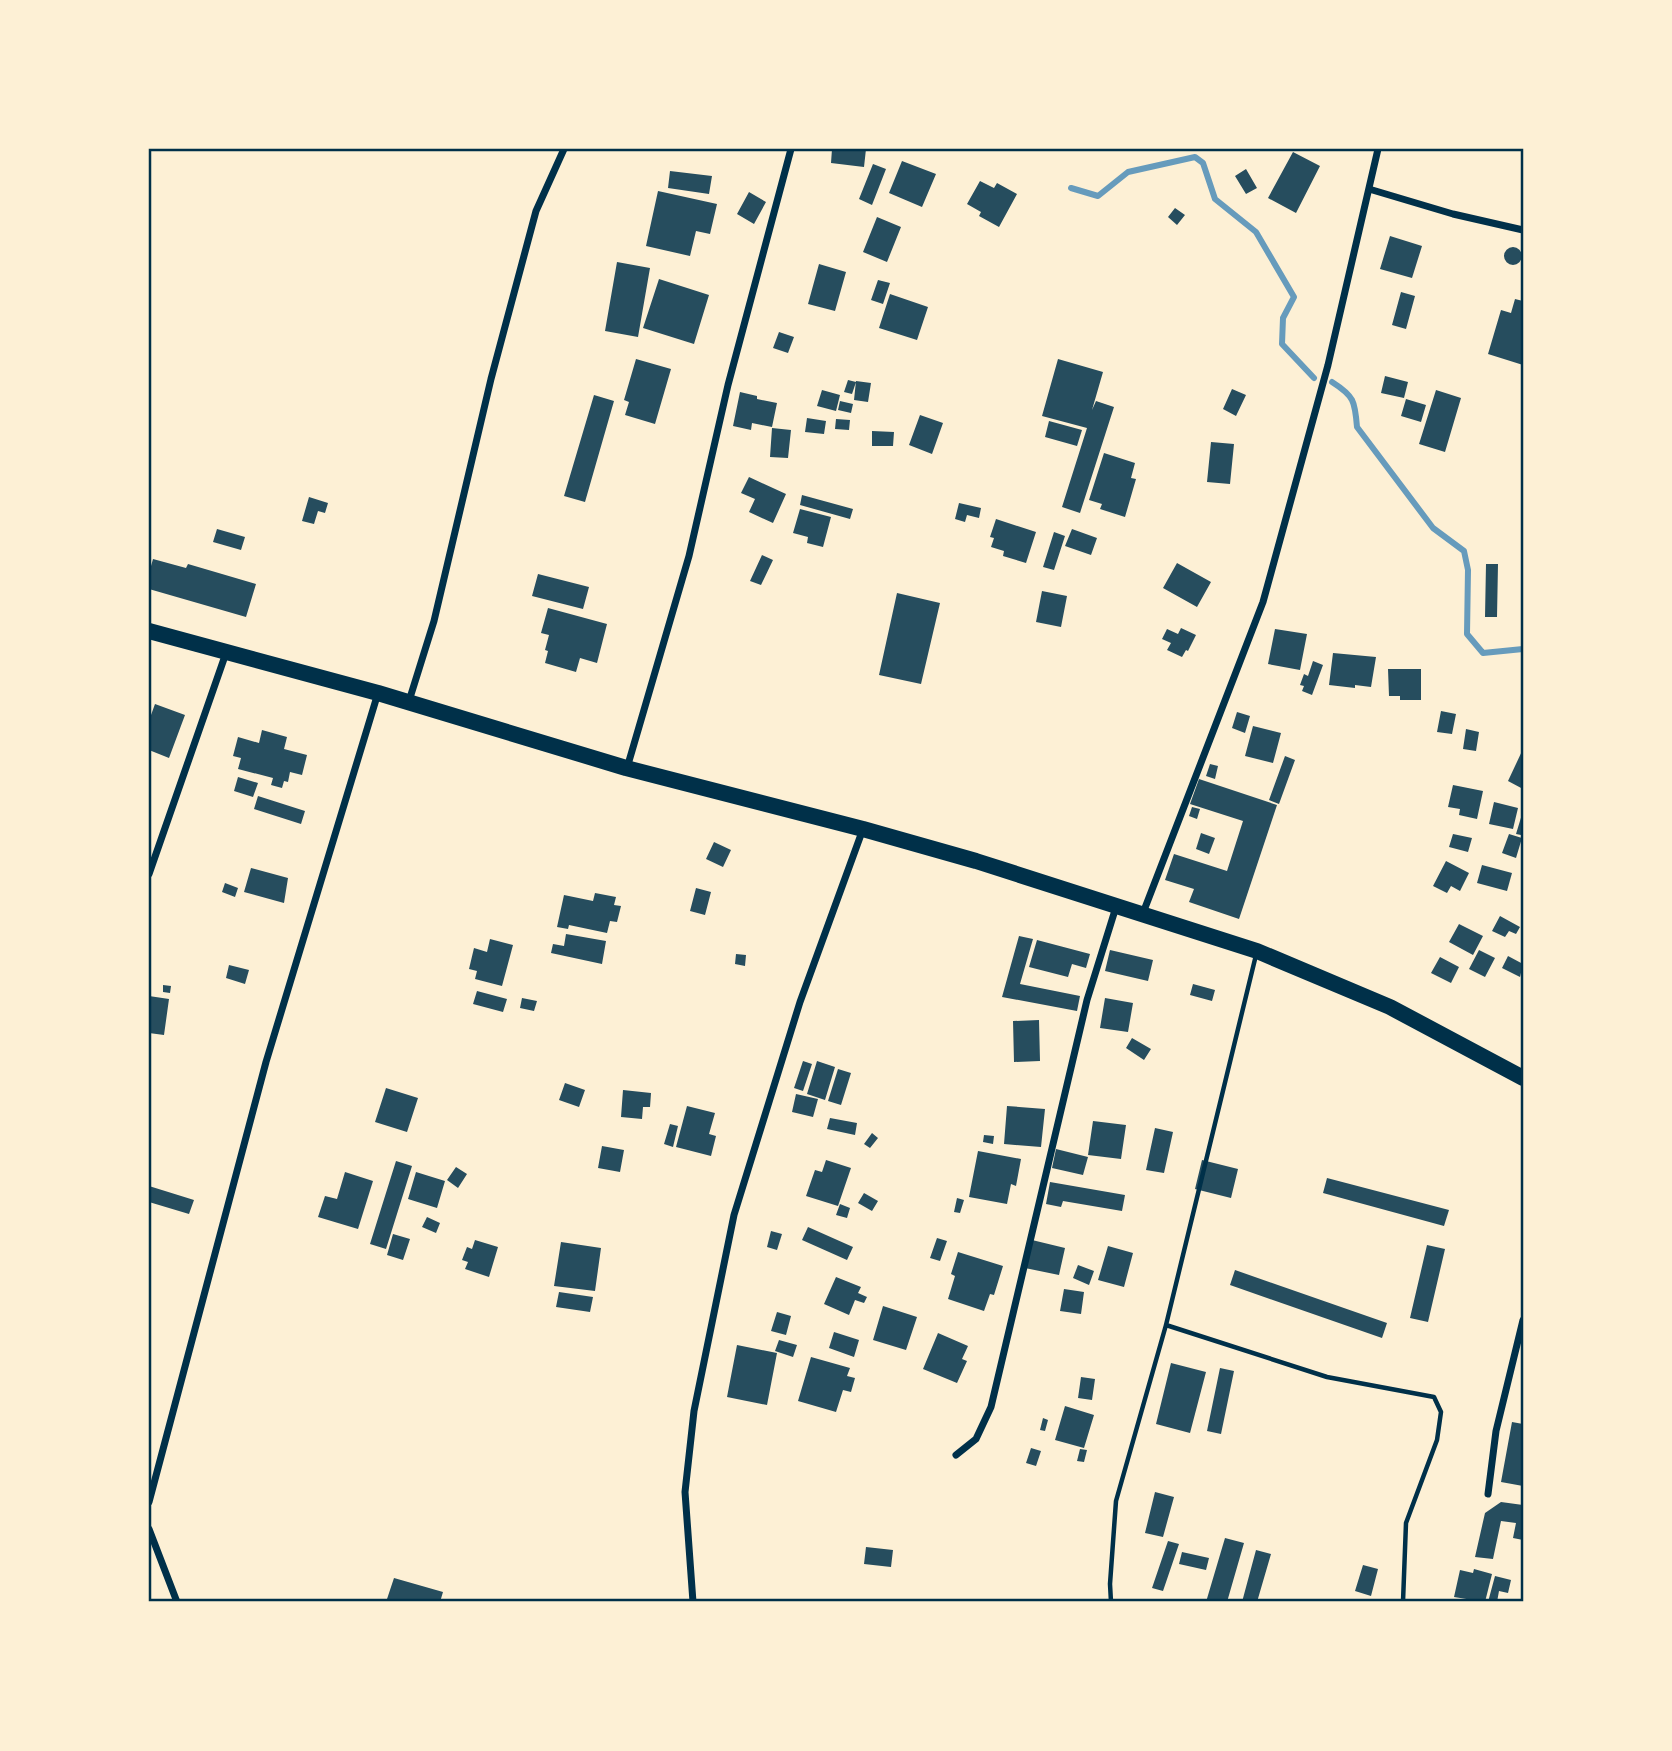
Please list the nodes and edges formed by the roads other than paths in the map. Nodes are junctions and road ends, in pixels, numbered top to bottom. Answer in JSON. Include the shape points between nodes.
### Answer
{"nodes":[{"id":1,"x":564,"y":149,"type":"edge"},
{"id":2,"x":791,"y":149,"type":"edge"},
{"id":3,"x":1378,"y":149,"type":"edge"},
{"id":4,"x":1369,"y":189,"type":"junction"},
{"id":5,"x":1523,"y":230,"type":"edge"},
{"id":6,"x":149,"y":631,"type":"edge"},
{"id":7,"x":226,"y":652,"type":"junction"},
{"id":8,"x":378,"y":693,"type":"junction"},
{"id":9,"x":408,"y":701,"type":"junction"},
{"id":10,"x":626,"y":768,"type":"junction"},
{"id":11,"x":863,"y":829,"type":"junction"},
{"id":12,"x":149,"y":874,"type":"edge"},
{"id":13,"x":1116,"y":907,"type":"junction"},
{"id":14,"x":1143,"y":914,"type":"junction"},
{"id":15,"x":1257,"y":951,"type":"junction"},
{"id":16,"x":1523,"y":1078,"type":"edge"},
{"id":17,"x":1523,"y":1320,"type":"edge"},
{"id":18,"x":1166,"y":1325,"type":"junction"},
{"id":19,"x":956,"y":1455,"type":"dead end"},
{"id":20,"x":1488,"y":1494,"type":"dead end"},
{"id":21,"x":149,"y":1502,"type":"edge"},
{"id":22,"x":149,"y":1529,"type":"edge"},
{"id":23,"x":177,"y":1602,"type":"edge"},
{"id":24,"x":693,"y":1602,"type":"edge"},
{"id":25,"x":1111,"y":1602,"type":"edge"},
{"id":26,"x":1403,"y":1602,"type":"edge"}],
"edges":[{"from":1,"to":9,"type":"street","via":[[536,211],[434,621]]},
{"from":2,"to":10,"type":"street","via":[[728,385],[689,556]]},
{"from":3,"to":4,"type":"street"},
{"from":4,"to":5,"type":"street"},
{"from":4,"to":14,"type":"street","via":[[1328,365],[1263,602]]},
{"from":6,"to":7,"type":"main road"},
{"from":7,"to":8,"type":"main road"},
{"from":7,"to":12,"type":"street"},
{"from":8,"to":9,"type":"main road"},
{"from":8,"to":21,"type":"street","via":[[266,1062]]},
{"from":9,"to":10,"type":"main road"},
{"from":10,"to":11,"type":"main road"},
{"from":11,"to":13,"type":"main road"},
{"from":11,"to":24,"type":"street","via":[[800,1002],[734,1215],[694,1411],[684,1492]]},
{"from":13,"to":14,"type":"main road"},
{"from":13,"to":19,"type":"street","via":[[1081,1024],[991,1407],[976,1439]]},
{"from":14,"to":15,"type":"main road"},
{"from":15,"to":16,"type":"main road","via":[[1390,1007]]},
{"from":15,"to":18,"type":"lane"},
{"from":17,"to":20,"type":"street","via":[[1496,1432]]},
{"from":18,"to":25,"type":"lane","via":[[1116,1501]]},
{"from":18,"to":26,"type":"lane","via":[[1327,1377],[1434,1397],[1441,1412],[1437,1440],[1406,1522]]},
{"from":22,"to":23,"type":"street"}]}
